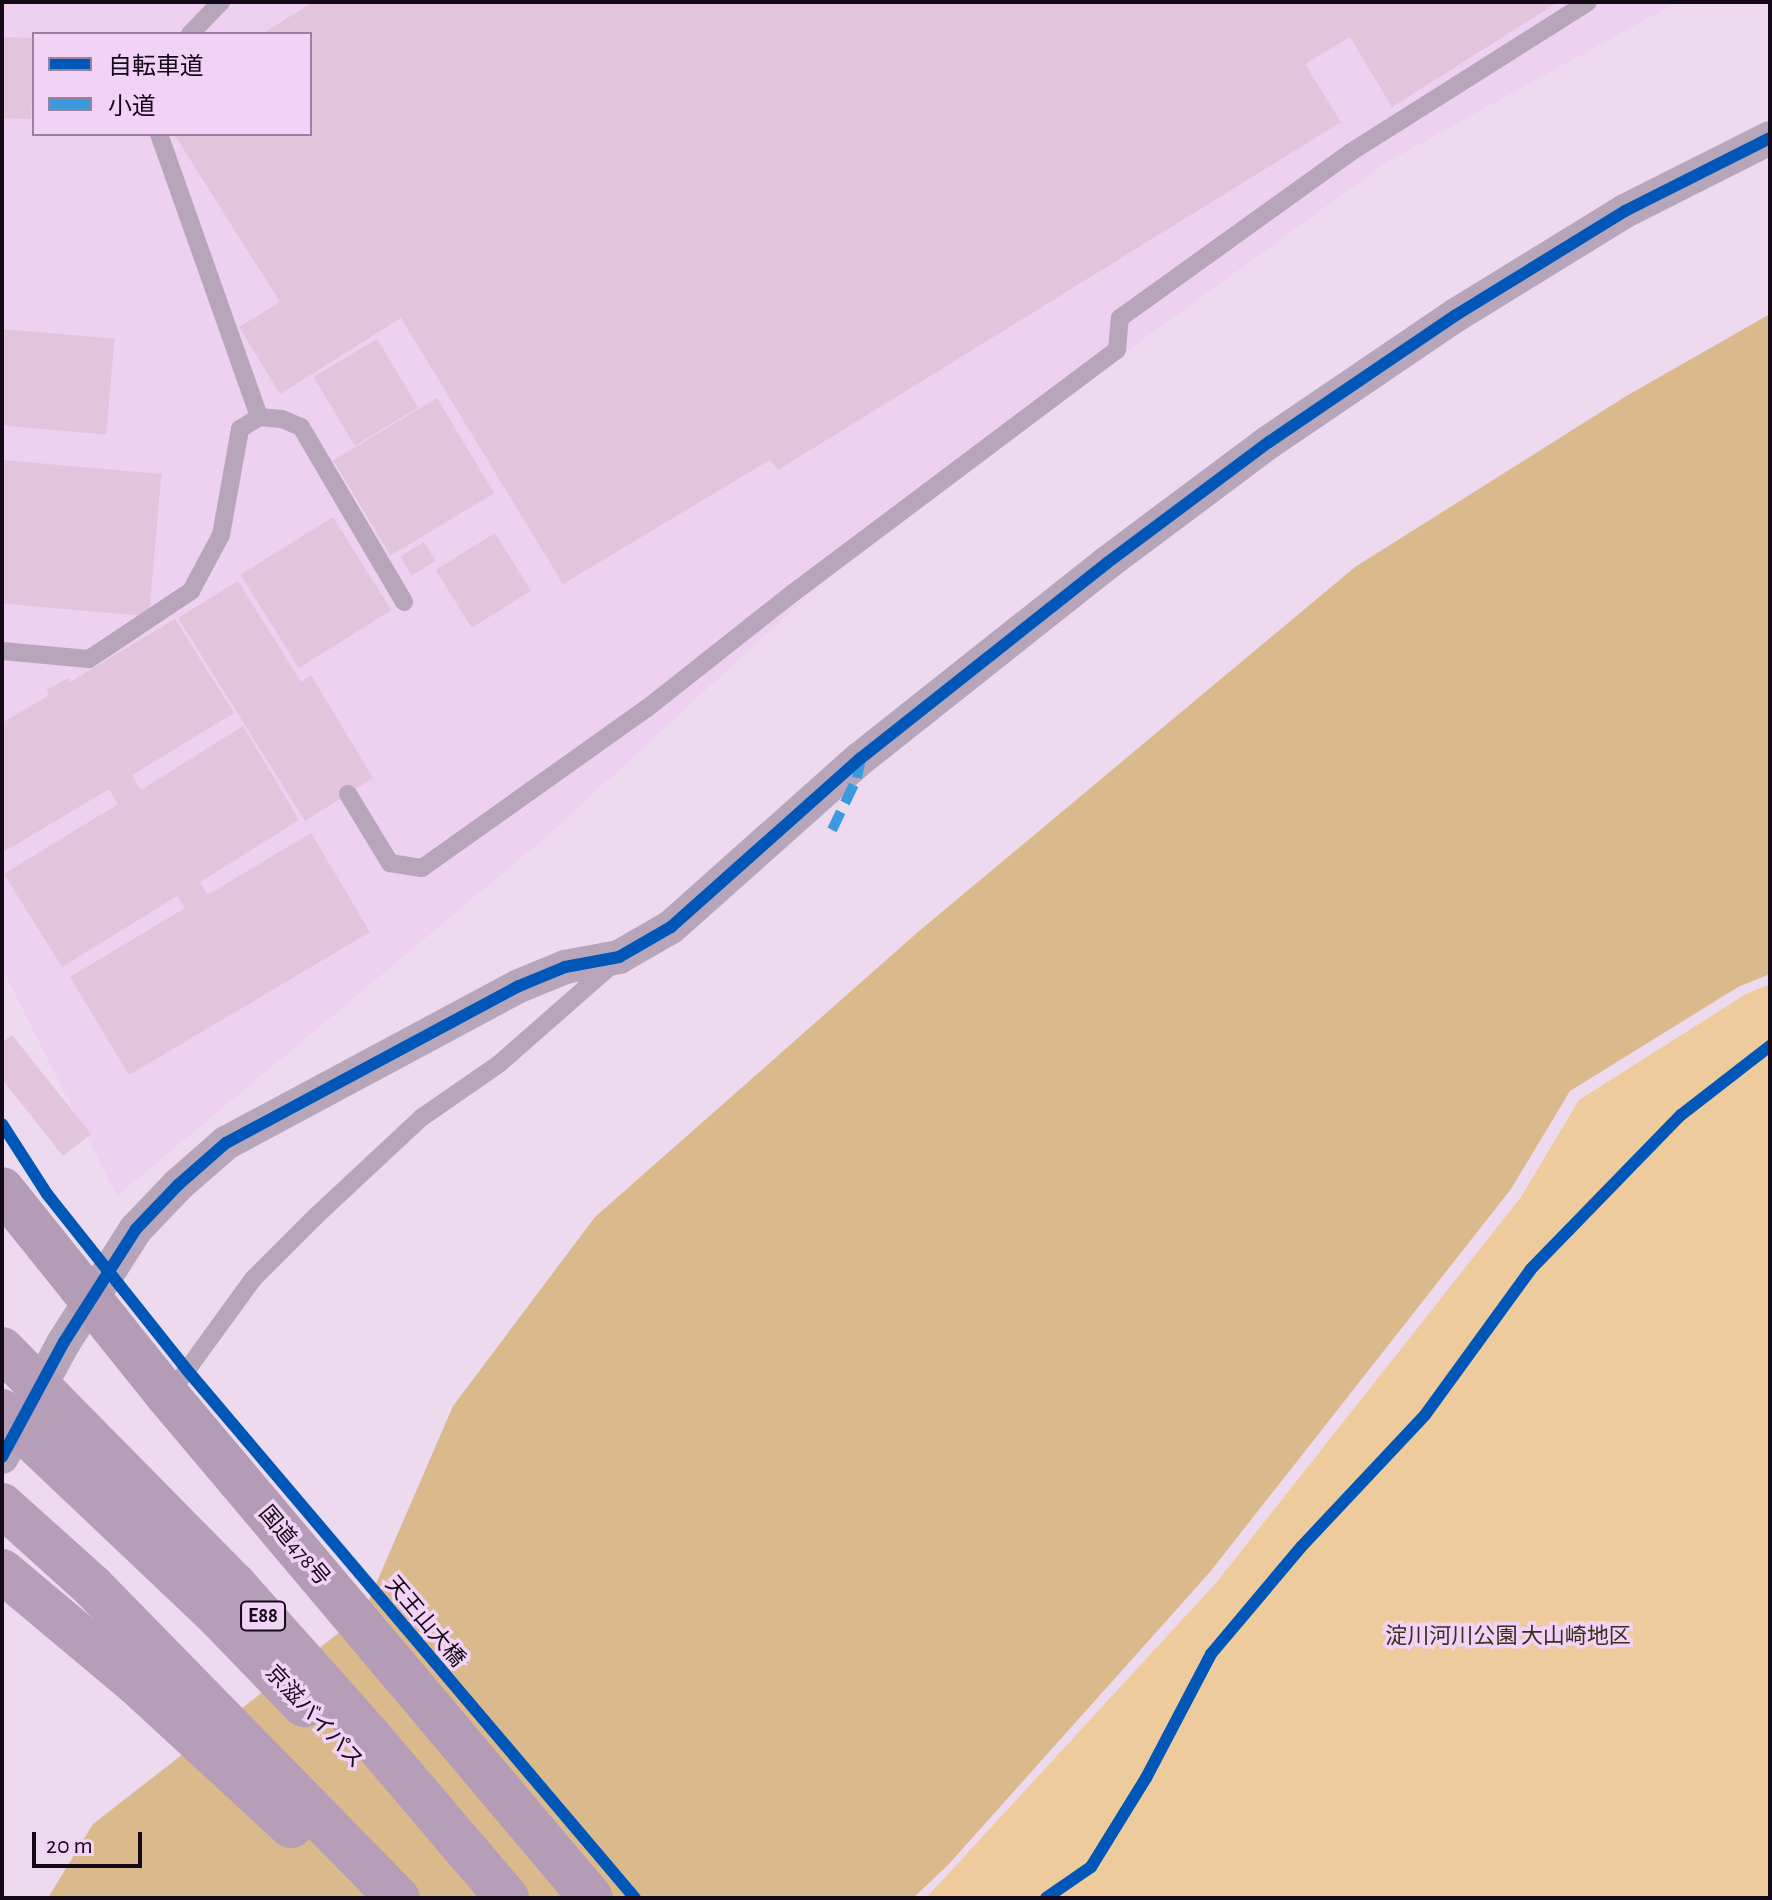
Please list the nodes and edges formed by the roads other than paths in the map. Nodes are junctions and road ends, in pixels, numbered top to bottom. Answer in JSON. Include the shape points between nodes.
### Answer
{"nodes":[{"id":1,"x":221,"y":2,"type":"edge"},
{"id":2,"x":1588,"y":2,"type":"edge"},
{"id":3,"x":192,"y":32,"type":"edge"},
{"id":4,"x":160,"y":136,"type":"edge"},
{"id":5,"x":1770,"y":138,"type":"edge"},
{"id":6,"x":259,"y":417,"type":"junction"},
{"id":7,"x":404,"y":602,"type":"dead end"},
{"id":8,"x":2,"y":651,"type":"edge"},
{"id":9,"x":348,"y":794,"type":"dead end"},
{"id":10,"x":635,"y":959,"type":"junction"},
{"id":11,"x":2,"y":1189,"type":"edge"},
{"id":12,"x":2,"y":1349,"type":"edge"},
{"id":13,"x":168,"y":1396,"type":"junction"},
{"id":14,"x":2,"y":1411,"type":"edge"},
{"id":15,"x":2,"y":1457,"type":"edge"},
{"id":16,"x":2,"y":1505,"type":"edge"},
{"id":17,"x":2,"y":1571,"type":"edge"},
{"id":18,"x":369,"y":1898,"type":"edge"},
{"id":19,"x":398,"y":1898,"type":"edge"},
{"id":20,"x":479,"y":1898,"type":"edge"},
{"id":21,"x":507,"y":1898,"type":"edge"},
{"id":22,"x":591,"y":1898,"type":"edge"}],
"edges":[{"from":1,"to":3,"type":"lane"},
{"from":2,"to":9,"type":"lane","via":[[1351,152],[1120,318],[1117,350],[646,709],[422,868],[390,863]]},
{"from":4,"to":6,"type":"lane"},
{"from":5,"to":10,"type":"street","via":[[1625,211],[1456,315],[1269,442],[861,758]]},
{"from":6,"to":7,"type":"lane","via":[[301,427]]},
{"from":6,"to":8,"type":"lane","via":[[240,429],[221,535],[191,591],[89,659]]},
{"from":10,"to":13,"type":"lane","via":[[421,1118],[316,1216],[253,1279]]},
{"from":10,"to":15,"type":"street","via":[[565,967],[519,986],[226,1143],[136,1229],[64,1342]]},
{"from":11,"to":13,"type":"highway","name":"国道478号","bridge":true},
{"from":12,"to":21,"type":"highway","number":"E88","bridge":true,"via":[[234,1584]]},
{"from":13,"to":22,"type":"highway","name":"国道478号","bridge":true},
{"from":14,"to":20,"type":"highway","name":"京滋バイパス","number":"E88","bridge":true,"via":[[218,1616]]},
{"from":16,"to":19,"type":"highway","via":[[92,1586]]},
{"from":17,"to":18,"type":"highway","via":[[136,1683]]}]}
